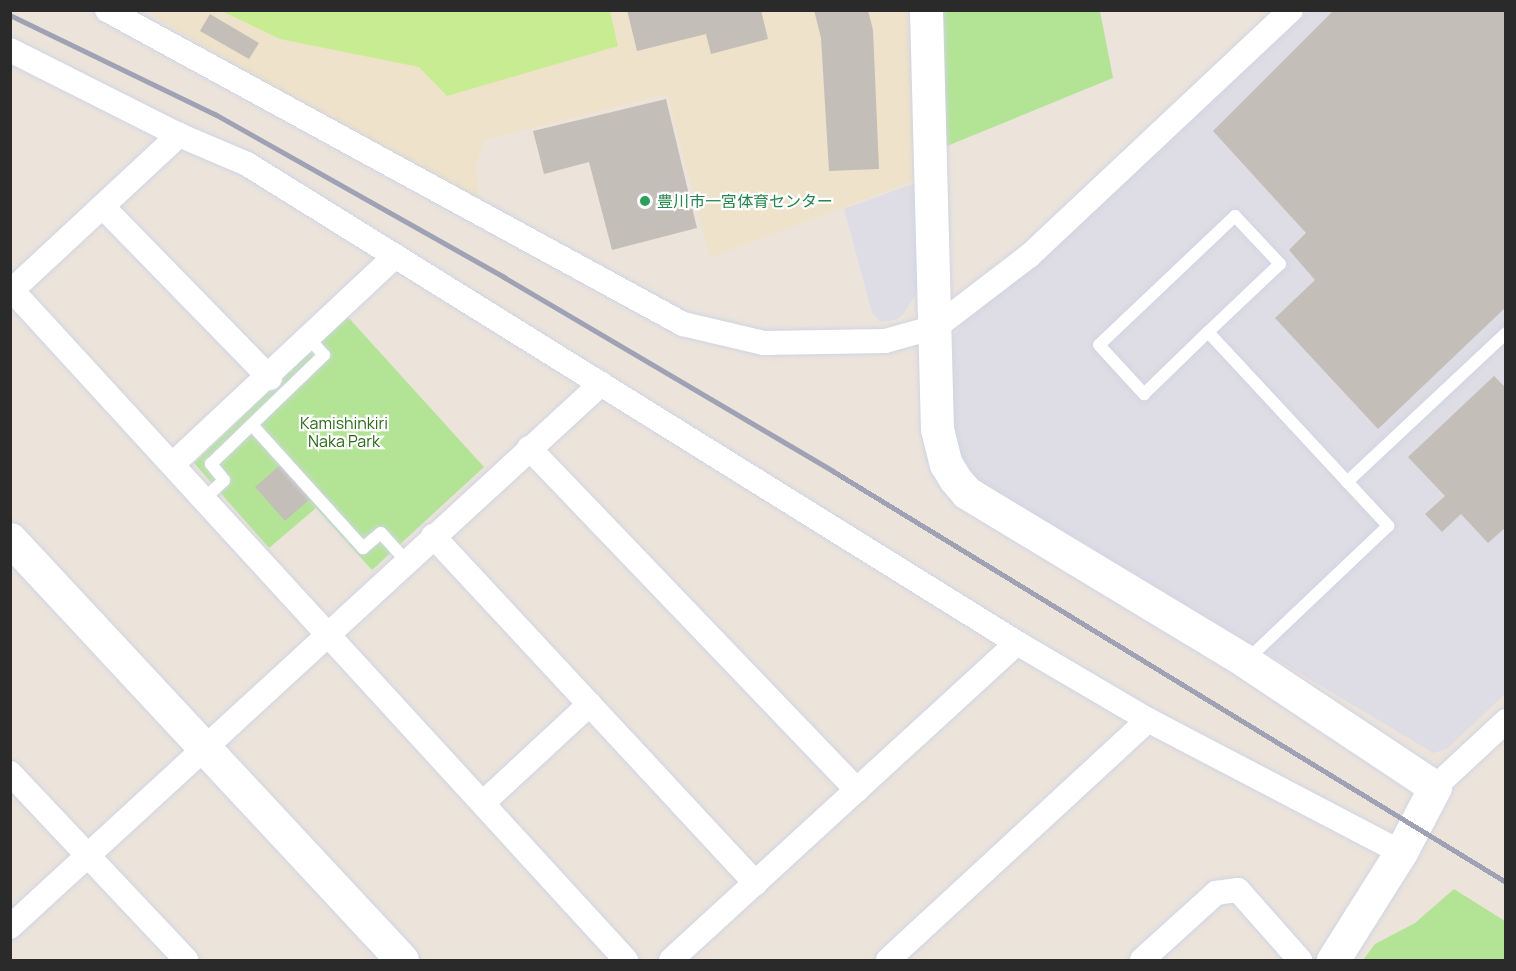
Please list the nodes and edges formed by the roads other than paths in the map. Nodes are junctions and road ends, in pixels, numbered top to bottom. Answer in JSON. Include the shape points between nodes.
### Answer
{"nodes":[{"id":1,"x":107,"y":10,"type":"edge"},
{"id":2,"x":926,"y":10,"type":"edge"},
{"id":3,"x":1291,"y":10,"type":"edge"},
{"id":4,"x":10,"y":50,"type":"edge"},
{"id":5,"x":179,"y":135,"type":"junction"},
{"id":6,"x":103,"y":207,"type":"junction"},
{"id":7,"x":395,"y":256,"type":"junction"},
{"id":8,"x":12,"y":290,"type":"edge"},
{"id":9,"x":936,"y":327,"type":"junction"},
{"id":10,"x":1209,"y":332,"type":"junction"},
{"id":11,"x":1506,"y":333,"type":"edge"},
{"id":12,"x":308,"y":338,"type":"junction"},
{"id":13,"x":270,"y":378,"type":"junction"},
{"id":14,"x":601,"y":384,"type":"junction"},
{"id":15,"x":252,"y":425,"type":"junction"},
{"id":16,"x":530,"y":448,"type":"junction"},
{"id":17,"x":174,"y":463,"type":"junction"},
{"id":18,"x":1347,"y":482,"type":"junction"},
{"id":19,"x":205,"y":498,"type":"junction"},
{"id":20,"x":433,"y":536,"type":"junction"},
{"id":21,"x":10,"y":540,"type":"edge"},
{"id":22,"x":406,"y":561,"type":"junction"},
{"id":23,"x":327,"y":633,"type":"junction"},
{"id":24,"x":1017,"y":644,"type":"junction"},
{"id":25,"x":1245,"y":661,"type":"junction"},
{"id":26,"x":590,"y":704,"type":"junction"},
{"id":27,"x":1148,"y":720,"type":"junction"},
{"id":28,"x":1506,"y":721,"type":"edge"},
{"id":29,"x":204,"y":749,"type":"junction"},
{"id":30,"x":10,"y":773,"type":"edge"},
{"id":31,"x":1435,"y":787,"type":"junction"},
{"id":32,"x":857,"y":790,"type":"junction"},
{"id":33,"x":484,"y":802,"type":"junction"},
{"id":34,"x":1401,"y":852,"type":"junction"},
{"id":35,"x":89,"y":856,"type":"junction"},
{"id":36,"x":756,"y":883,"type":"junction"},
{"id":37,"x":10,"y":927,"type":"edge"},
{"id":38,"x":186,"y":960,"type":"edge"},
{"id":39,"x":402,"y":960,"type":"edge"},
{"id":40,"x":626,"y":960,"type":"edge"},
{"id":41,"x":671,"y":960,"type":"edge"},
{"id":42,"x":888,"y":960,"type":"edge"},
{"id":43,"x":1142,"y":960,"type":"edge"},
{"id":44,"x":1300,"y":960,"type":"edge"},
{"id":45,"x":1333,"y":960,"type":"edge"}],
"edges":[{"from":1,"to":9,"type":"street","via":[[683,324],[764,343],[885,341]]},
{"from":2,"to":9,"type":"street"},
{"from":3,"to":9,"type":"street","via":[[1029,256]]},
{"from":4,"to":5,"type":"street"},
{"from":5,"to":6,"type":"street"},
{"from":5,"to":7,"type":"street","via":[[247,164]]},
{"from":6,"to":8,"type":"street"},
{"from":6,"to":13,"type":"street"},
{"from":7,"to":12,"type":"street"},
{"from":7,"to":14,"type":"street"},
{"from":8,"to":17,"type":"street"},
{"from":9,"to":25,"type":"street","via":[[939,438],[946,464],[967,493]]},
{"from":10,"to":10,"type":"lane","via":[[1280,264],[1235,216],[1099,345],[1144,394]]},
{"from":10,"to":18,"type":"lane"},
{"from":11,"to":18,"type":"lane"},
{"from":12,"to":13,"type":"street"},
{"from":12,"to":15,"type":"lane","via":[[324,355]]},
{"from":13,"to":17,"type":"street"},
{"from":14,"to":16,"type":"street"},
{"from":14,"to":24,"type":"street"},
{"from":15,"to":19,"type":"lane","via":[[211,464],[224,480]]},
{"from":15,"to":22,"type":"lane","via":[[363,548],[381,533]]},
{"from":16,"to":20,"type":"street"},
{"from":16,"to":32,"type":"street"},
{"from":17,"to":19,"type":"street"},
{"from":18,"to":25,"type":"lane","via":[[1388,526]]},
{"from":19,"to":23,"type":"street"},
{"from":20,"to":22,"type":"street"},
{"from":20,"to":26,"type":"street"},
{"from":21,"to":29,"type":"street"},
{"from":22,"to":23,"type":"street"},
{"from":23,"to":29,"type":"street"},
{"from":23,"to":33,"type":"street"},
{"from":24,"to":27,"type":"street"},
{"from":24,"to":32,"type":"street"},
{"from":25,"to":31,"type":"street"},
{"from":26,"to":33,"type":"street"},
{"from":26,"to":36,"type":"street"},
{"from":27,"to":34,"type":"street"},
{"from":27,"to":42,"type":"street"},
{"from":28,"to":31,"type":"street"},
{"from":29,"to":35,"type":"street"},
{"from":29,"to":39,"type":"street"},
{"from":30,"to":35,"type":"street"},
{"from":31,"to":34,"type":"street"},
{"from":32,"to":36,"type":"street"},
{"from":33,"to":40,"type":"street"},
{"from":34,"to":45,"type":"street"},
{"from":35,"to":37,"type":"street"},
{"from":35,"to":38,"type":"street"},
{"from":36,"to":41,"type":"street"},
{"from":43,"to":44,"type":"street","via":[[1216,893],[1238,890]]}]}
